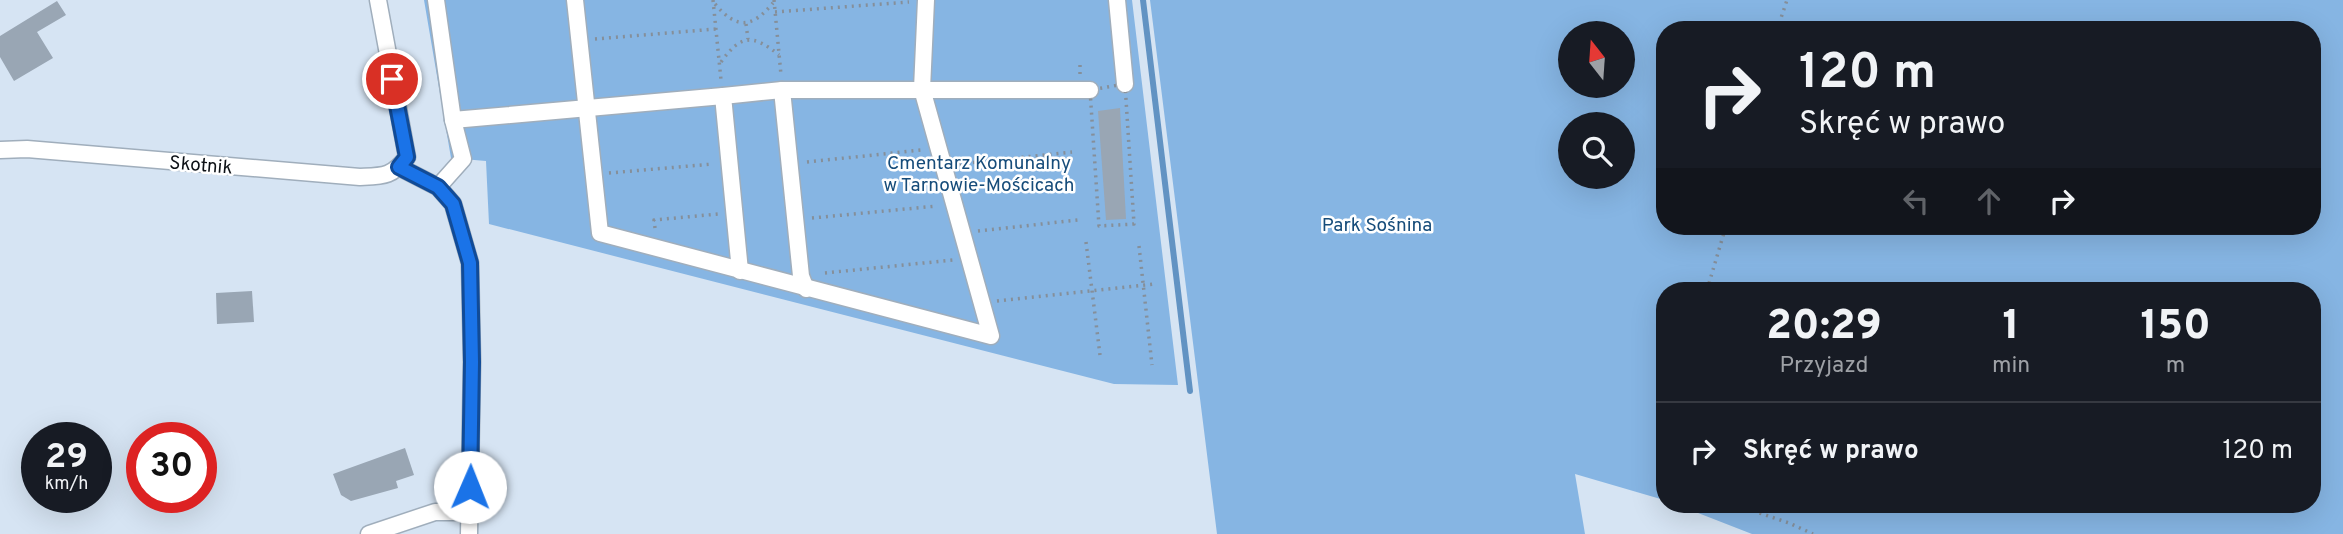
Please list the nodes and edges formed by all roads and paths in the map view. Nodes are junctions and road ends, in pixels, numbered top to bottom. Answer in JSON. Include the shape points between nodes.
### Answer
{"nodes":[{"id":1,"x":378,"y":0,"type":"edge"},
{"id":2,"x":436,"y":0,"type":"edge"},
{"id":3,"x":575,"y":0,"type":"edge"},
{"id":4,"x":926,"y":0,"type":"edge"},
{"id":5,"x":1117,"y":0,"type":"edge"},
{"id":6,"x":1787,"y":0,"type":"edge"},
{"id":7,"x":713,"y":1,"type":"edge"},
{"id":8,"x":774,"y":1,"type":"edge"},
{"id":9,"x":775,"y":12,"type":"junction"},
{"id":10,"x":1780,"y":21,"type":"edge"},
{"id":11,"x":746,"y":23,"type":"junction"},
{"id":12,"x":716,"y":29,"type":"junction"},
{"id":13,"x":748,"y":39,"type":"junction"},
{"id":14,"x":579,"y":41,"type":"junction"},
{"id":15,"x":779,"y":55,"type":"junction"},
{"id":16,"x":720,"y":64,"type":"junction"},
{"id":17,"x":1125,"y":84,"type":"joint"},
{"id":18,"x":922,"y":89,"type":"junction"},
{"id":19,"x":782,"y":90,"type":"junction"},
{"id":20,"x":1090,"y":90,"type":"joint"},
{"id":21,"x":723,"y":96,"type":"junction"},
{"id":22,"x":586,"y":110,"type":"junction"},
{"id":23,"x":453,"y":120,"type":"junction"},
{"id":24,"x":938,"y":148,"type":"junction"},
{"id":25,"x":0,"y":150,"type":"edge"},
{"id":26,"x":1072,"y":152,"type":"dead end"},
{"id":27,"x":729,"y":162,"type":"junction"},
{"id":28,"x":791,"y":164,"type":"junction"},
{"id":29,"x":943,"y":166,"type":"junction"},
{"id":30,"x":399,"y":167,"type":"junction"},
{"id":31,"x":593,"y":174,"type":"junction"},
{"id":32,"x":438,"y":187,"type":"junction"},
{"id":33,"x":954,"y":205,"type":"junction"},
{"id":34,"x":734,"y":213,"type":"junction"},
{"id":35,"x":796,"y":220,"type":"junction"},
{"id":36,"x":1078,"y":220,"type":"dead end"},
{"id":37,"x":962,"y":233,"type":"junction"},
{"id":38,"x":1723,"y":235,"type":"edge"},
{"id":39,"x":1086,"y":242,"type":"dead end"},
{"id":40,"x":1139,"y":246,"type":"dead end"},
{"id":41,"x":657,"y":248,"type":"junction"},
{"id":42,"x":969,"y":258,"type":"junction"},
{"id":43,"x":740,"y":271,"type":"junction"},
{"id":44,"x":804,"y":282,"type":"junction"},
{"id":45,"x":1709,"y":282,"type":"edge"},
{"id":46,"x":1156,"y":284,"type":"dead end"},
{"id":47,"x":1143,"y":286,"type":"junction"},
{"id":48,"x":1092,"y":291,"type":"junction"},
{"id":49,"x":981,"y":303,"type":"junction"},
{"id":50,"x":1100,"y":355,"type":"dead end"},
{"id":51,"x":1152,"y":365,"type":"dead end"},
{"id":52,"x":470,"y":512,"type":"junction"},
{"id":53,"x":1757,"y":513,"type":"edge"},
{"id":54,"x":369,"y":534,"type":"edge"},
{"id":55,"x":469,"y":534,"type":"edge"},
{"id":56,"x":1813,"y":534,"type":"edge"}],
"edges":[{"from":1,"to":30,"type":"street","via":[[407,157]]},
{"from":2,"to":23,"type":"street"},
{"from":3,"to":14,"type":"street"},
{"from":4,"to":9,"type":"path"},
{"from":4,"to":18,"type":"street"},
{"from":5,"to":17,"type":"street"},
{"from":6,"to":10,"type":"path"},
{"from":7,"to":11,"type":"path","via":[[725,15]]},
{"from":7,"to":12,"type":"path"},
{"from":8,"to":9,"type":"path"},
{"from":8,"to":11,"type":"path","via":[[761,17]]},
{"from":9,"to":15,"type":"path"},
{"from":11,"to":13,"type":"path"},
{"from":12,"to":14,"type":"path"},
{"from":12,"to":16,"type":"path"},
{"from":13,"to":15,"type":"path","via":[[765,43]]},
{"from":13,"to":16,"type":"path","via":[[730,49]]},
{"from":14,"to":22,"type":"street"},
{"from":15,"to":19,"type":"path"},
{"from":16,"to":21,"type":"path"},
{"from":17,"to":20,"type":"path","via":[[1134,224],[1099,226]]},
{"from":18,"to":19,"type":"street"},
{"from":18,"to":20,"type":"street"},
{"from":18,"to":24,"type":"street"},
{"from":19,"to":21,"type":"street"},
{"from":19,"to":28,"type":"street"},
{"from":21,"to":22,"type":"street"},
{"from":21,"to":27,"type":"street"},
{"from":22,"to":23,"type":"street"},
{"from":22,"to":31,"type":"street"},
{"from":23,"to":32,"type":"street","via":[[463,159]]},
{"from":24,"to":28,"type":"path"},
{"from":24,"to":29,"type":"street"},
{"from":25,"to":30,"type":"street","name":"Skotnik","via":[[360,177],[386,176]]},
{"from":26,"to":29,"type":"path"},
{"from":27,"to":31,"type":"path"},
{"from":27,"to":34,"type":"street"},
{"from":28,"to":35,"type":"street"},
{"from":29,"to":33,"type":"street"},
{"from":30,"to":32,"type":"street"},
{"from":31,"to":41,"type":"street","via":[[600,233]]},
{"from":32,"to":52,"type":"street","via":[[453,204],[470,263]]},
{"from":33,"to":35,"type":"path"},
{"from":33,"to":37,"type":"street"},
{"from":34,"to":41,"type":"path","via":[[654,220]]},
{"from":34,"to":43,"type":"street"},
{"from":35,"to":44,"type":"street"},
{"from":36,"to":37,"type":"path"},
{"from":37,"to":42,"type":"street"},
{"from":38,"to":45,"type":"path"},
{"from":39,"to":48,"type":"path"},
{"from":40,"to":47,"type":"path"},
{"from":41,"to":43,"type":"street"},
{"from":42,"to":44,"type":"path"},
{"from":42,"to":49,"type":"street"},
{"from":43,"to":44,"type":"street"},
{"from":44,"to":49,"type":"street","via":[[991,336]]},
{"from":46,"to":47,"type":"path"},
{"from":47,"to":48,"type":"path"},
{"from":47,"to":51,"type":"path"},
{"from":48,"to":49,"type":"path"},
{"from":48,"to":50,"type":"path"},
{"from":52,"to":54,"type":"street","via":[[435,512]]},
{"from":52,"to":55,"type":"street"},
{"from":53,"to":56,"type":"path"}]}
